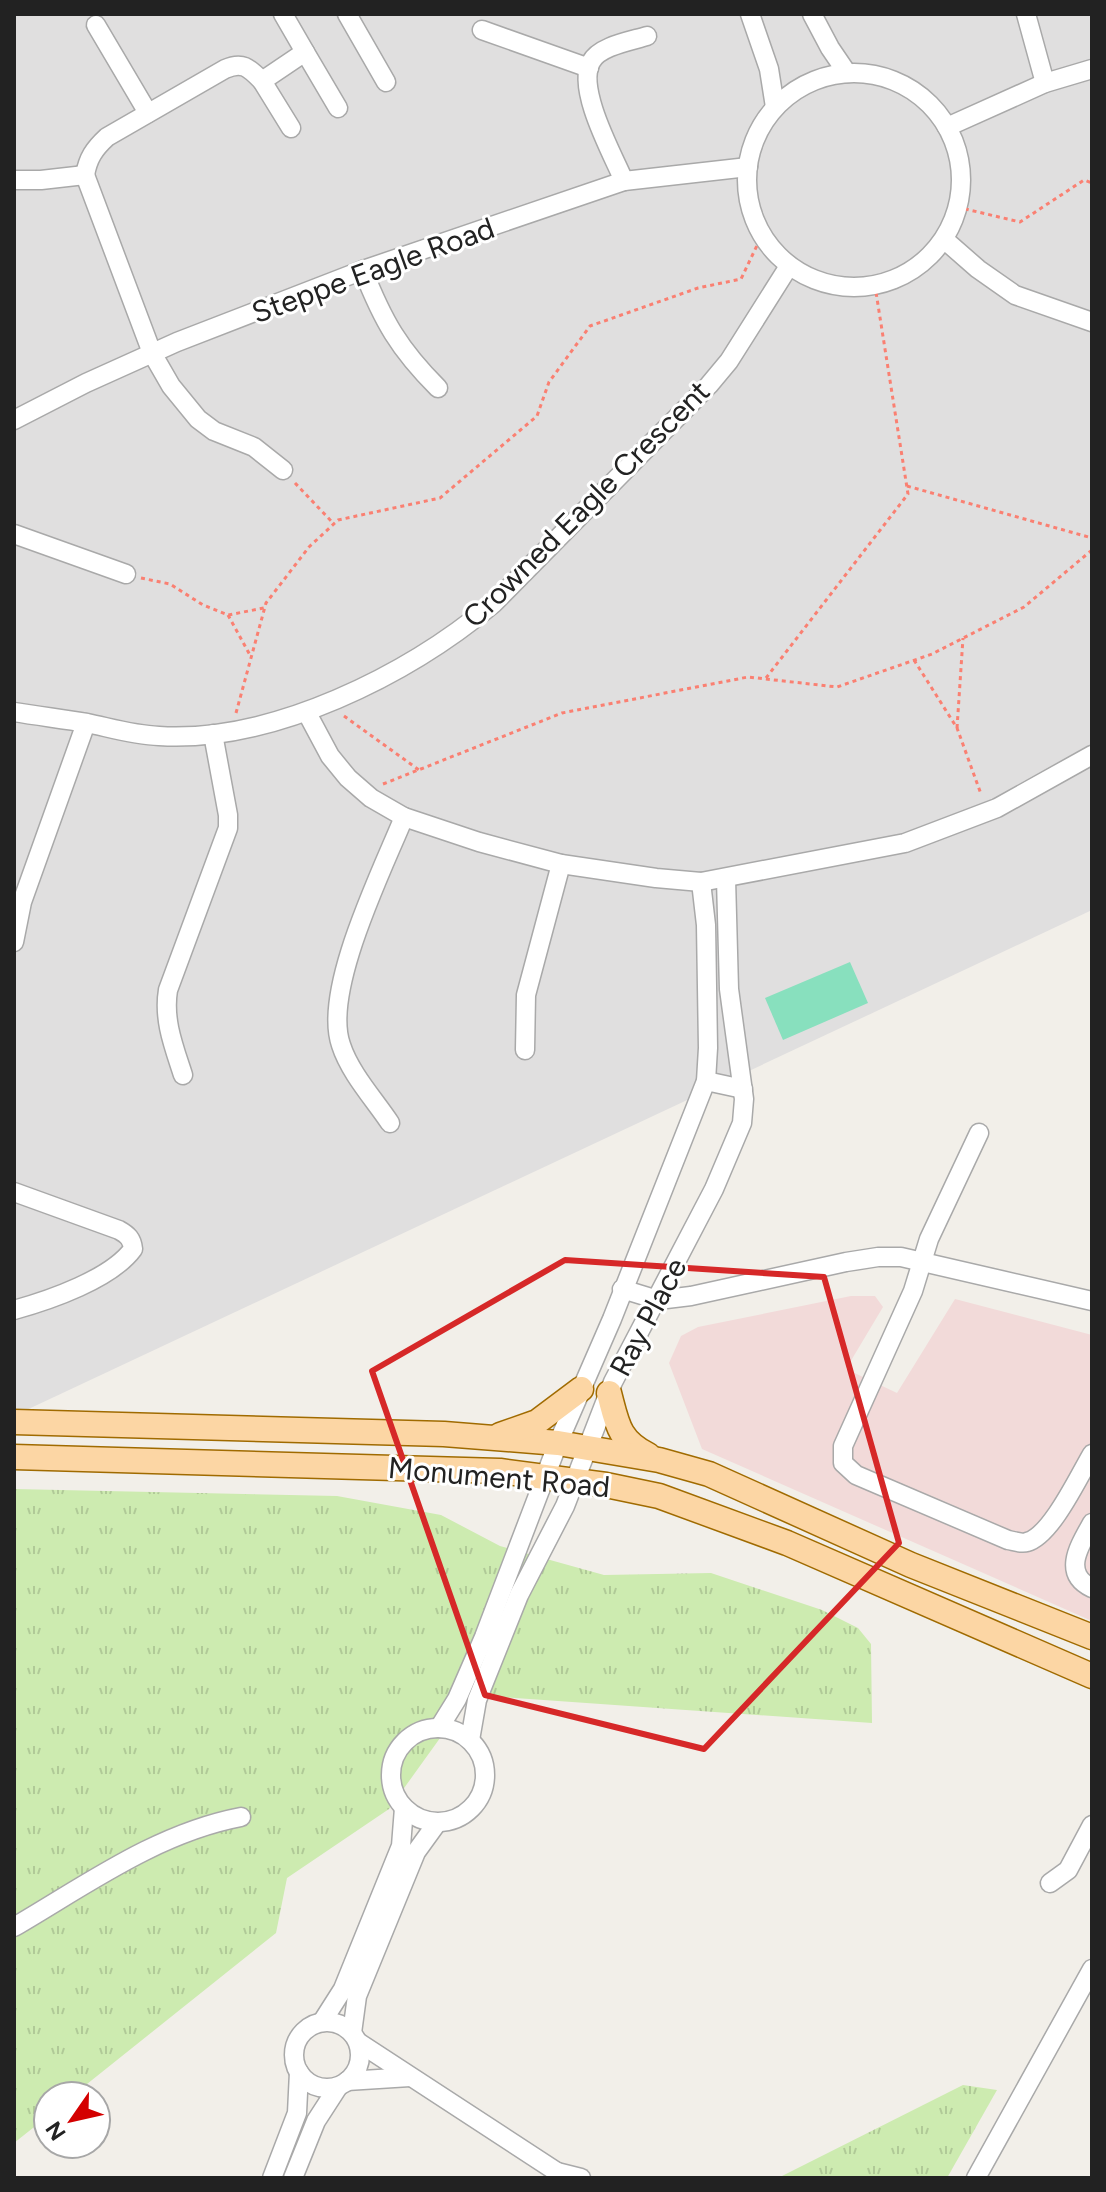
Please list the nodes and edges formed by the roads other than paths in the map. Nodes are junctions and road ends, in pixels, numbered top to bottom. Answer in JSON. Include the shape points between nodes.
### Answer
{"nodes":[{"id":1,"x":283,"y":14,"type":"edge"},
{"id":2,"x":347,"y":14,"type":"edge"},
{"id":3,"x":750,"y":14,"type":"edge"},
{"id":4,"x":812,"y":14,"type":"edge"},
{"id":5,"x":1026,"y":14,"type":"edge"},
{"id":6,"x":96,"y":25,"type":"dead end"},
{"id":7,"x":482,"y":30,"type":"dead end"},
{"id":8,"x":647,"y":36,"type":"dead end"},
{"id":9,"x":305,"y":52,"type":"junction"},
{"id":10,"x":589,"y":68,"type":"junction"},
{"id":11,"x":1092,"y":69,"type":"edge"},
{"id":12,"x":847,"y":73,"type":"junction"},
{"id":13,"x":262,"y":81,"type":"junction"},
{"id":14,"x":386,"y":82,"type":"dead end"},
{"id":15,"x":1045,"y":83,"type":"junction"},
{"id":16,"x":775,"y":107,"type":"junction"},
{"id":17,"x":338,"y":108,"type":"dead end"},
{"id":18,"x":148,"y":113,"type":"junction"},
{"id":19,"x":947,"y":127,"type":"junction"},
{"id":20,"x":291,"y":128,"type":"dead end"},
{"id":21,"x":748,"y":167,"type":"junction"},
{"id":22,"x":85,"y":175,"type":"junction"},
{"id":23,"x":14,"y":180,"type":"edge"},
{"id":24,"x":624,"y":181,"type":"junction"},
{"id":25,"x":946,"y":241,"type":"junction"},
{"id":26,"x":789,"y":266,"type":"junction"},
{"id":27,"x":363,"y":270,"type":"junction"},
{"id":28,"x":1092,"y":322,"type":"edge"},
{"id":29,"x":152,"y":353,"type":"junction"},
{"id":30,"x":438,"y":388,"type":"dead end"},
{"id":31,"x":14,"y":420,"type":"edge"},
{"id":32,"x":283,"y":470,"type":"road end"},
{"id":33,"x":14,"y":534,"type":"edge"},
{"id":34,"x":126,"y":574,"type":"road end"},
{"id":35,"x":14,"y":712,"type":"edge"},
{"id":36,"x":307,"y":713,"type":"junction"},
{"id":37,"x":86,"y":723,"type":"junction"},
{"id":38,"x":222,"y":732,"type":"junction"},
{"id":39,"x":1092,"y":755,"type":"edge"},
{"id":40,"x":404,"y":817,"type":"junction"},
{"id":41,"x":561,"y":864,"type":"junction"},
{"id":42,"x":726,"y":879,"type":"junction"},
{"id":43,"x":701,"y":882,"type":"junction"},
{"id":44,"x":14,"y":942,"type":"edge"},
{"id":45,"x":707,"y":962,"type":"junction"},
{"id":46,"x":729,"y":963,"type":"junction"},
{"id":47,"x":525,"y":1050,"type":"dead end"},
{"id":48,"x":183,"y":1075,"type":"dead end"},
{"id":49,"x":706,"y":1081,"type":"junction"},
{"id":50,"x":743,"y":1089,"type":"junction"},
{"id":51,"x":390,"y":1123,"type":"dead end"},
{"id":52,"x":979,"y":1133,"type":"dead end"},
{"id":53,"x":14,"y":1192,"type":"edge"},
{"id":54,"x":923,"y":1263,"type":"junction"},
{"id":55,"x":622,"y":1289,"type":"junction"},
{"id":56,"x":658,"y":1300,"type":"junction"},
{"id":57,"x":1092,"y":1301,"type":"edge"},
{"id":58,"x":14,"y":1310,"type":"edge"},
{"id":59,"x":581,"y":1389,"type":"junction"},
{"id":60,"x":609,"y":1393,"type":"junction"},
{"id":61,"x":14,"y":1422,"type":"edge"},
{"id":62,"x":486,"y":1439,"type":"junction"},
{"id":63,"x":558,"y":1443,"type":"junction"},
{"id":64,"x":588,"y":1447,"type":"junction"},
{"id":65,"x":1092,"y":1454,"type":"edge"},
{"id":66,"x":14,"y":1457,"type":"edge"},
{"id":67,"x":659,"y":1460,"type":"junction"},
{"id":68,"x":546,"y":1476,"type":"junction"},
{"id":69,"x":576,"y":1479,"type":"junction"},
{"id":70,"x":1092,"y":1523,"type":"edge"},
{"id":71,"x":1092,"y":1588,"type":"edge"},
{"id":72,"x":1092,"y":1637,"type":"edge"},
{"id":73,"x":1092,"y":1676,"type":"edge"},
{"id":74,"x":439,"y":1728,"type":"junction"},
{"id":75,"x":470,"y":1740,"type":"junction"},
{"id":76,"x":404,"y":1808,"type":"junction"},
{"id":77,"x":241,"y":1817,"type":"dead end"},
{"id":78,"x":437,"y":1823,"type":"junction"},
{"id":79,"x":1092,"y":1825,"type":"edge"},
{"id":80,"x":1050,"y":1883,"type":"dead end"},
{"id":81,"x":14,"y":1927,"type":"edge"},
{"id":82,"x":1092,"y":1969,"type":"edge"},
{"id":83,"x":322,"y":2022,"type":"junction"},
{"id":84,"x":355,"y":2037,"type":"junction"},
{"id":85,"x":299,"y":2072,"type":"junction"},
{"id":86,"x":410,"y":2077,"type":"junction"},
{"id":87,"x":343,"y":2084,"type":"junction"},
{"id":88,"x":559,"y":2175,"type":"edge"},
{"id":89,"x":272,"y":2178,"type":"edge"},
{"id":90,"x":293,"y":2178,"type":"edge"},
{"id":91,"x":581,"y":2178,"type":"edge"},
{"id":92,"x":976,"y":2178,"type":"edge"}],
"edges":[{"from":1,"to":9,"type":"street"},
{"from":2,"to":14,"type":"street"},
{"from":3,"to":16,"type":"street","via":[[769,69]]},
{"from":4,"to":12,"type":"street"},
{"from":5,"to":15,"type":"street"},
{"from":6,"to":18,"type":"street"},
{"from":7,"to":10,"type":"street"},
{"from":8,"to":10,"type":"street","via":[[601,53]]},
{"from":9,"to":13,"type":"street"},
{"from":9,"to":17,"type":"street"},
{"from":10,"to":24,"type":"street","via":[[593,107]]},
{"from":11,"to":15,"type":"street"},
{"from":12,"to":16,"type":"street","via":[[796,89]]},
{"from":12,"to":19,"type":"street","via":[[877,75],[905,86]]},
{"from":13,"to":18,"type":"street","via":[[247,65],[233,65]]},
{"from":13,"to":20,"type":"street"},
{"from":15,"to":19,"type":"street"},
{"from":16,"to":21,"type":"street","via":[[757,135]]},
{"from":18,"to":22,"type":"street","via":[[107,137],[88,161]]},
{"from":19,"to":25,"type":"street","via":[[959,160],[960,196]]},
{"from":21,"to":24,"type":"street","name":"Steppe Eagle Road"},
{"from":21,"to":26,"type":"street","via":[[749,202],[762,235]]},
{"from":22,"to":23,"type":"street"},
{"from":22,"to":29,"type":"street"},
{"from":24,"to":27,"type":"street","name":"Steppe Eagle Road"},
{"from":25,"to":26,"type":"street","via":[[905,275],[875,286],[843,287]]},
{"from":25,"to":28,"type":"street","via":[[1015,295]]},
{"from":26,"to":36,"type":"street","name":"Crowned Eagle Crescent","via":[[709,385],[494,603],[370,685]]},
{"from":27,"to":29,"type":"street","name":"Steppe Eagle Road"},
{"from":27,"to":30,"type":"street","via":[[394,338]]},
{"from":29,"to":31,"type":"street","name":"Steppe Eagle Road"},
{"from":29,"to":32,"type":"street","via":[[198,419],[254,447]]},
{"from":33,"to":34,"type":"street"},
{"from":35,"to":37,"type":"street","name":"Crowned Eagle Crescent"},
{"from":36,"to":38,"type":"street","name":"Crowned Eagle Crescent"},
{"from":36,"to":40,"type":"street","via":[[330,756],[364,792]]},
{"from":37,"to":38,"type":"street","name":"Crowned Eagle Crescent","via":[[151,736]]},
{"from":37,"to":44,"type":"street","via":[[22,902]]},
{"from":38,"to":48,"type":"street","via":[[228,828],[165,1008]]},
{"from":39,"to":42,"type":"street","via":[[988,812],[905,843]]},
{"from":40,"to":41,"type":"street"},
{"from":40,"to":51,"type":"street","via":[[352,948],[337,1028],[340,1044]]},
{"from":41,"to":43,"type":"street"},
{"from":41,"to":47,"type":"street","via":[[528,983]]},
{"from":42,"to":43,"type":"street"},
{"from":42,"to":46,"type":"street","name":"Ray Place"},
{"from":43,"to":45,"type":"street","name":"Ray Place"},
{"from":45,"to":46,"type":"street"},
{"from":45,"to":49,"type":"street","name":"Ray Place"},
{"from":46,"to":50,"type":"street","name":"Ray Place"},
{"from":49,"to":50,"type":"street"},
{"from":49,"to":55,"type":"street","name":"Ray Place"},
{"from":50,"to":56,"type":"street","name":"Ray Place","via":[[742,1123],[732,1149]]},
{"from":52,"to":54,"type":"street"},
{"from":53,"to":58,"type":"street","via":[[119,1230],[128,1235],[133,1249],[98,1276]]},
{"from":54,"to":56,"type":"street","via":[[878,1257]]},
{"from":54,"to":57,"type":"street"},
{"from":54,"to":65,"type":"street","via":[[843,1446],[848,1470],[1008,1540],[1027,1542],[1049,1525]]},
{"from":55,"to":56,"type":"street"},
{"from":55,"to":59,"type":"street","name":"Ray Place"},
{"from":56,"to":60,"type":"street","name":"Ray Place"},
{"from":59,"to":62,"type":"main road","via":[[537,1422]]},
{"from":59,"to":63,"type":"street","name":"Ray Place"},
{"from":60,"to":64,"type":"street","name":"Ray Place"},
{"from":60,"to":67,"type":"main road","via":[[624,1439]]},
{"from":61,"to":62,"type":"main road","name":"Monument Road"},
{"from":62,"to":63,"type":"main road","name":"Monument Road"},
{"from":63,"to":64,"type":"main road","name":"Monument Road"},
{"from":63,"to":68,"type":"street","name":"Ray Place"},
{"from":64,"to":67,"type":"main road","name":"Monument Road"},
{"from":64,"to":69,"type":"street","name":"Ray Place"},
{"from":66,"to":68,"type":"main road","name":"Monument Road"},
{"from":67,"to":72,"type":"main road","name":"Monument Road","via":[[709,1474],[911,1565]]},
{"from":68,"to":69,"type":"main road","name":"Monument Road"},
{"from":68,"to":74,"type":"street","name":"Ray Place","via":[[484,1637]]},
{"from":69,"to":73,"type":"main road","name":"Monument Road","via":[[659,1496],[787,1543]]},
{"from":69,"to":75,"type":"street","name":"Ray Place","via":[[498,1643],[477,1700]]},
{"from":70,"to":71,"type":"street","via":[[1075,1552],[1074,1566],[1078,1578]]},
{"from":74,"to":75,"type":"street"},
{"from":74,"to":76,"type":"street","via":[[412,1734],[393,1757],[392,1787]]},
{"from":75,"to":78,"type":"street","via":[[485,1769],[484,1785],[468,1812]]},
{"from":76,"to":78,"type":"street"},
{"from":76,"to":83,"type":"street","via":[[401,1846],[343,1989]]},
{"from":77,"to":81,"type":"street","via":[[197,1827],[150,1848]]},
{"from":78,"to":84,"type":"street","via":[[416,1852],[357,1996]]},
{"from":79,"to":80,"type":"street","via":[[1068,1870]]},
{"from":82,"to":92,"type":"street"},
{"from":83,"to":84,"type":"street","via":[[343,2026]]},
{"from":83,"to":85,"type":"street","via":[[297,2041]]},
{"from":84,"to":86,"type":"street"},
{"from":84,"to":87,"type":"street","via":[[360,2064]]},
{"from":85,"to":87,"type":"street","via":[[316,2086]]},
{"from":85,"to":89,"type":"street","via":[[297,2113]]},
{"from":86,"to":87,"type":"street"},
{"from":86,"to":88,"type":"street"},
{"from":87,"to":90,"type":"street","via":[[316,2121]]},
{"from":88,"to":91,"type":"street"}]}
